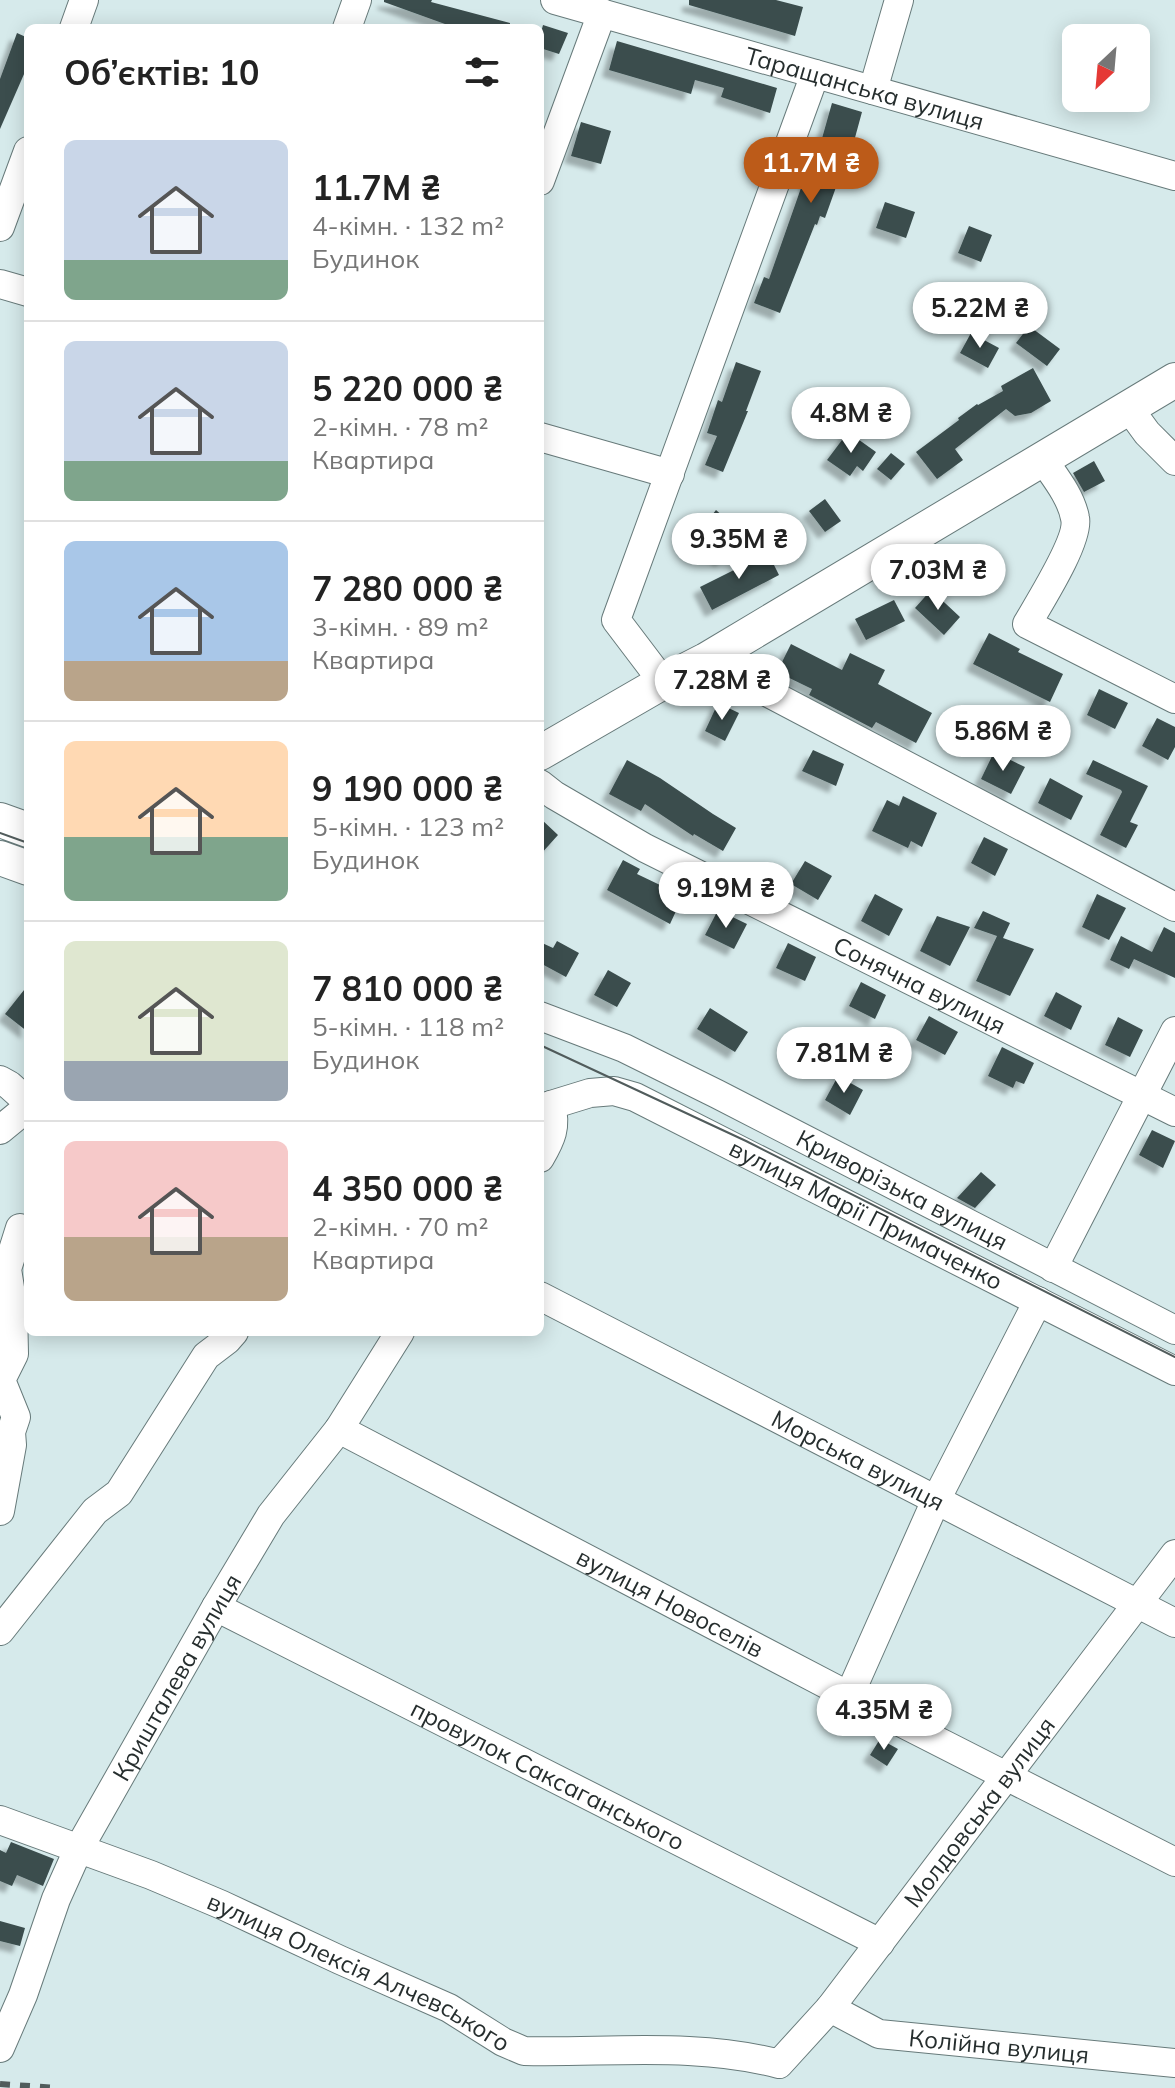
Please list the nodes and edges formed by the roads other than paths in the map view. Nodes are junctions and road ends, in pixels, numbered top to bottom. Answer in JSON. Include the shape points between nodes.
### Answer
{"nodes":[{"id":1,"x":84,"y":0,"type":"edge"},
{"id":2,"x":357,"y":0,"type":"edge"},
{"id":3,"x":555,"y":0,"type":"edge"},
{"id":4,"x":899,"y":0,"type":"edge"},
{"id":5,"x":602,"y":13,"type":"junction"},
{"id":6,"x":75,"y":24,"type":"edge"},
{"id":7,"x":348,"y":24,"type":"edge"},
{"id":8,"x":815,"y":74,"type":"junction"},
{"id":9,"x":873,"y":90,"type":"junction"},
{"id":10,"x":24,"y":162,"type":"edge"},
{"id":11,"x":544,"y":170,"type":"edge"},
{"id":12,"x":1175,"y":176,"type":"edge"},
{"id":13,"x":0,"y":227,"type":"edge"},
{"id":14,"x":0,"y":284,"type":"edge"},
{"id":15,"x":24,"y":291,"type":"edge"},
{"id":16,"x":1175,"y":380,"type":"edge"},
{"id":17,"x":1128,"y":407,"type":"junction"},
{"id":18,"x":544,"y":438,"type":"edge"},
{"id":19,"x":1042,"y":458,"type":"junction"},
{"id":20,"x":1175,"y":461,"type":"edge"},
{"id":21,"x":670,"y":474,"type":"junction"},
{"id":22,"x":706,"y":660,"type":"junction"},
{"id":23,"x":663,"y":682,"type":"junction"},
{"id":24,"x":1175,"y":699,"type":"edge"},
{"id":25,"x":544,"y":751,"type":"edge"},
{"id":26,"x":544,"y":787,"type":"edge"},
{"id":27,"x":0,"y":820,"type":"edge"},
{"id":28,"x":24,"y":829,"type":"edge"},
{"id":29,"x":0,"y":858,"type":"edge"},
{"id":30,"x":24,"y":867,"type":"edge"},
{"id":31,"x":1175,"y":907,"type":"edge"},
{"id":32,"x":544,"y":1018,"type":"edge"},
{"id":33,"x":1175,"y":1031,"type":"edge"},
{"id":34,"x":0,"y":1080,"type":"edge"},
{"id":35,"x":1142,"y":1095,"type":"junction"},
{"id":36,"x":546,"y":1100,"type":"edge"},
{"id":37,"x":24,"y":1101,"type":"edge"},
{"id":38,"x":24,"y":1109,"type":"edge"},
{"id":39,"x":1175,"y":1112,"type":"edge"},
{"id":40,"x":0,"y":1130,"type":"edge"},
{"id":41,"x":544,"y":1151,"type":"edge"},
{"id":42,"x":20,"y":1228,"type":"dead end"},
{"id":43,"x":1053,"y":1268,"type":"junction"},
{"id":44,"x":544,"y":1298,"type":"edge"},
{"id":45,"x":1038,"y":1301,"type":"junction"},
{"id":46,"x":1175,"y":1330,"type":"edge"},
{"id":47,"x":230,"y":1336,"type":"edge"},
{"id":48,"x":397,"y":1336,"type":"edge"},
{"id":49,"x":1175,"y":1371,"type":"edge"},
{"id":50,"x":339,"y":1429,"type":"junction"},
{"id":51,"x":936,"y":1500,"type":"junction"},
{"id":52,"x":0,"y":1511,"type":"edge"},
{"id":53,"x":1175,"y":1554,"type":"edge"},
{"id":54,"x":1136,"y":1603,"type":"junction"},
{"id":55,"x":216,"y":1607,"type":"junction"},
{"id":56,"x":1175,"y":1623,"type":"edge"},
{"id":57,"x":0,"y":1631,"type":"edge"},
{"id":58,"x":849,"y":1696,"type":"junction"},
{"id":59,"x":1004,"y":1777,"type":"junction"},
{"id":60,"x":0,"y":1820,"type":"edge"},
{"id":61,"x":78,"y":1850,"type":"junction"},
{"id":62,"x":1175,"y":1862,"type":"edge"},
{"id":63,"x":880,"y":1943,"type":"junction"},
{"id":64,"x":830,"y":2008,"type":"junction"},
{"id":65,"x":0,"y":2048,"type":"edge"},
{"id":66,"x":1175,"y":2063,"type":"edge"},
{"id":67,"x":779,"y":2064,"type":"joint"}],
"edges":[{"from":1,"to":6,"type":"street"},
{"from":2,"to":7,"type":"street"},
{"from":3,"to":5,"type":"street","name":"Таращанська вулиця"},
{"from":4,"to":9,"type":"street"},
{"from":5,"to":8,"type":"street","name":"Таращанська вулиця"},
{"from":5,"to":11,"type":"street"},
{"from":8,"to":9,"type":"street","name":"Таращанська вулиця"},
{"from":8,"to":21,"type":"street"},
{"from":9,"to":12,"type":"street","name":"Таращанська вулиця"},
{"from":10,"to":13,"type":"street"},
{"from":14,"to":15,"type":"street"},
{"from":16,"to":17,"type":"main road"},
{"from":17,"to":19,"type":"main road"},
{"from":17,"to":20,"type":"street"},
{"from":18,"to":21,"type":"street"},
{"from":19,"to":22,"type":"main road"},
{"from":19,"to":24,"type":"street","via":[[1067,495],[1076,520],[1070,546],[1027,624]]},
{"from":21,"to":23,"type":"street","via":[[616,620]]},
{"from":22,"to":23,"type":"main road"},
{"from":22,"to":31,"type":"street"},
{"from":23,"to":25,"type":"main road"},
{"from":26,"to":35,"type":"street","name":"Сонячна вулиця","via":[[645,848]]},
{"from":27,"to":28,"type":"main road"},
{"from":29,"to":30,"type":"main road"},
{"from":32,"to":43,"type":"street","name":"Криворізька вулиця","via":[[624,1048]]},
{"from":33,"to":35,"type":"street"},
{"from":34,"to":37,"type":"street"},
{"from":35,"to":39,"type":"street","name":"Сонячна вулиця"},
{"from":35,"to":43,"type":"street"},
{"from":36,"to":41,"type":"street","via":[[555,1121]]},
{"from":36,"to":45,"type":"street","name":"вулиця Марії Примаченко","via":[[614,1091],[635,1097]]},
{"from":38,"to":40,"type":"street"},
{"from":42,"to":52,"type":"street","via":[[7,1269],[14,1354],[1,1380],[16,1417]]},
{"from":43,"to":46,"type":"street","name":"Криворізька вулиця"},
{"from":44,"to":51,"type":"street","name":"Морська вулиця"},
{"from":45,"to":49,"type":"street","name":"вулиця Марії Примаченко"},
{"from":45,"to":51,"type":"street"},
{"from":47,"to":57,"type":"street","via":[[206,1356],[119,1493],[95,1511]]},
{"from":48,"to":50,"type":"street","name":"Кришталева вулиця"},
{"from":50,"to":55,"type":"street","name":"Кришталева вулиця","via":[[271,1515]]},
{"from":50,"to":58,"type":"street","name":"вулиця Новоселів"},
{"from":51,"to":54,"type":"street","name":"Морська вулиця"},
{"from":51,"to":58,"type":"street"},
{"from":53,"to":54,"type":"street","name":"Молдовська вулиця"},
{"from":54,"to":56,"type":"street","name":"Морська вулиця"},
{"from":54,"to":59,"type":"street","name":"Молдовська вулиця"},
{"from":55,"to":61,"type":"street","name":"Кришталева вулиця"},
{"from":55,"to":63,"type":"street","name":"провулок Саксаганського"},
{"from":58,"to":59,"type":"street","name":"вулиця Новоселів"},
{"from":59,"to":62,"type":"street","name":"вулиця Новоселів"},
{"from":59,"to":63,"type":"street","name":"Молдовська вулиця"},
{"from":60,"to":61,"type":"street","name":"вулиця Олексія Алчевського"},
{"from":61,"to":65,"type":"street","name":"Кришталева вулиця"},
{"from":61,"to":67,"type":"street","name":"вулиця Олексія Алчевського","via":[[222,1905],[449,2008],[524,2051],[672,2051]]},
{"from":63,"to":64,"type":"street","name":"Молдовська вулиця"},
{"from":64,"to":66,"type":"street","name":"Колійна вулиця","via":[[879,2034]]},
{"from":64,"to":67,"type":"street","name":"Молдовська вулиця"}]}
